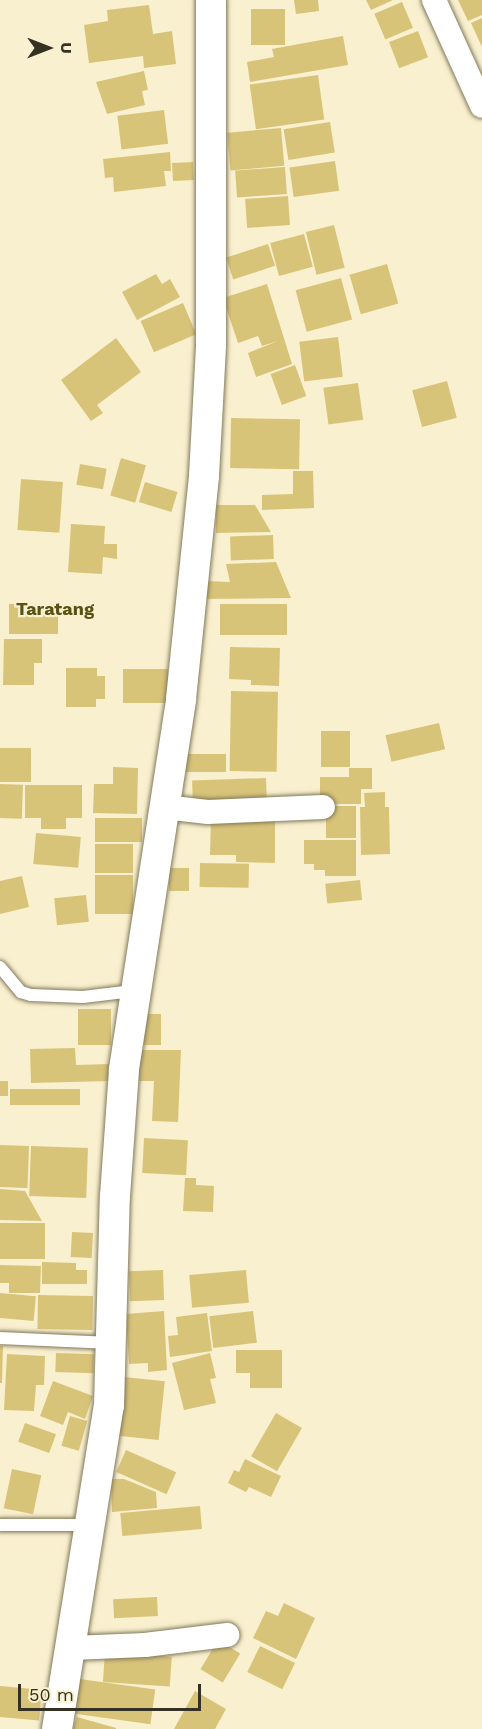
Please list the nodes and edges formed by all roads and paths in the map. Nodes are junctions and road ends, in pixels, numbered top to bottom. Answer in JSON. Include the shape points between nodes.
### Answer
{"nodes":[{"id":1,"x":211,"y":0,"type":"edge"},
{"id":2,"x":434,"y":0,"type":"edge"},
{"id":3,"x":482,"y":106,"type":"edge"},
{"id":4,"x":164,"y":807,"type":"junction"},
{"id":5,"x":323,"y":807,"type":"dead end"},
{"id":6,"x":0,"y":967,"type":"edge"},
{"id":7,"x":133,"y":991,"type":"junction"},
{"id":8,"x":0,"y":1338,"type":"edge"},
{"id":9,"x":112,"y":1343,"type":"junction"},
{"id":10,"x":0,"y":1525,"type":"edge"},
{"id":11,"x":90,"y":1525,"type":"junction"},
{"id":12,"x":227,"y":1635,"type":"dead end"},
{"id":13,"x":71,"y":1648,"type":"junction"},
{"id":14,"x":57,"y":1729,"type":"edge"}],
"edges":[{"from":1,"to":4,"type":"street","via":[[210,346],[204,476],[181,699]]},
{"from":2,"to":3,"type":"street"},
{"from":4,"to":5,"type":"street","via":[[208,812]]},
{"from":4,"to":7,"type":"street"},
{"from":6,"to":7,"type":"lane","via":[[21,992],[31,995],[83,997]]},
{"from":7,"to":9,"type":"street","via":[[118,1134]]},
{"from":8,"to":9,"type":"lane"},
{"from":9,"to":11,"type":"street","via":[[109,1406]]},
{"from":10,"to":11,"type":"lane"},
{"from":11,"to":13,"type":"street"},
{"from":12,"to":13,"type":"street","via":[[145,1645]]},
{"from":13,"to":14,"type":"street"}]}
